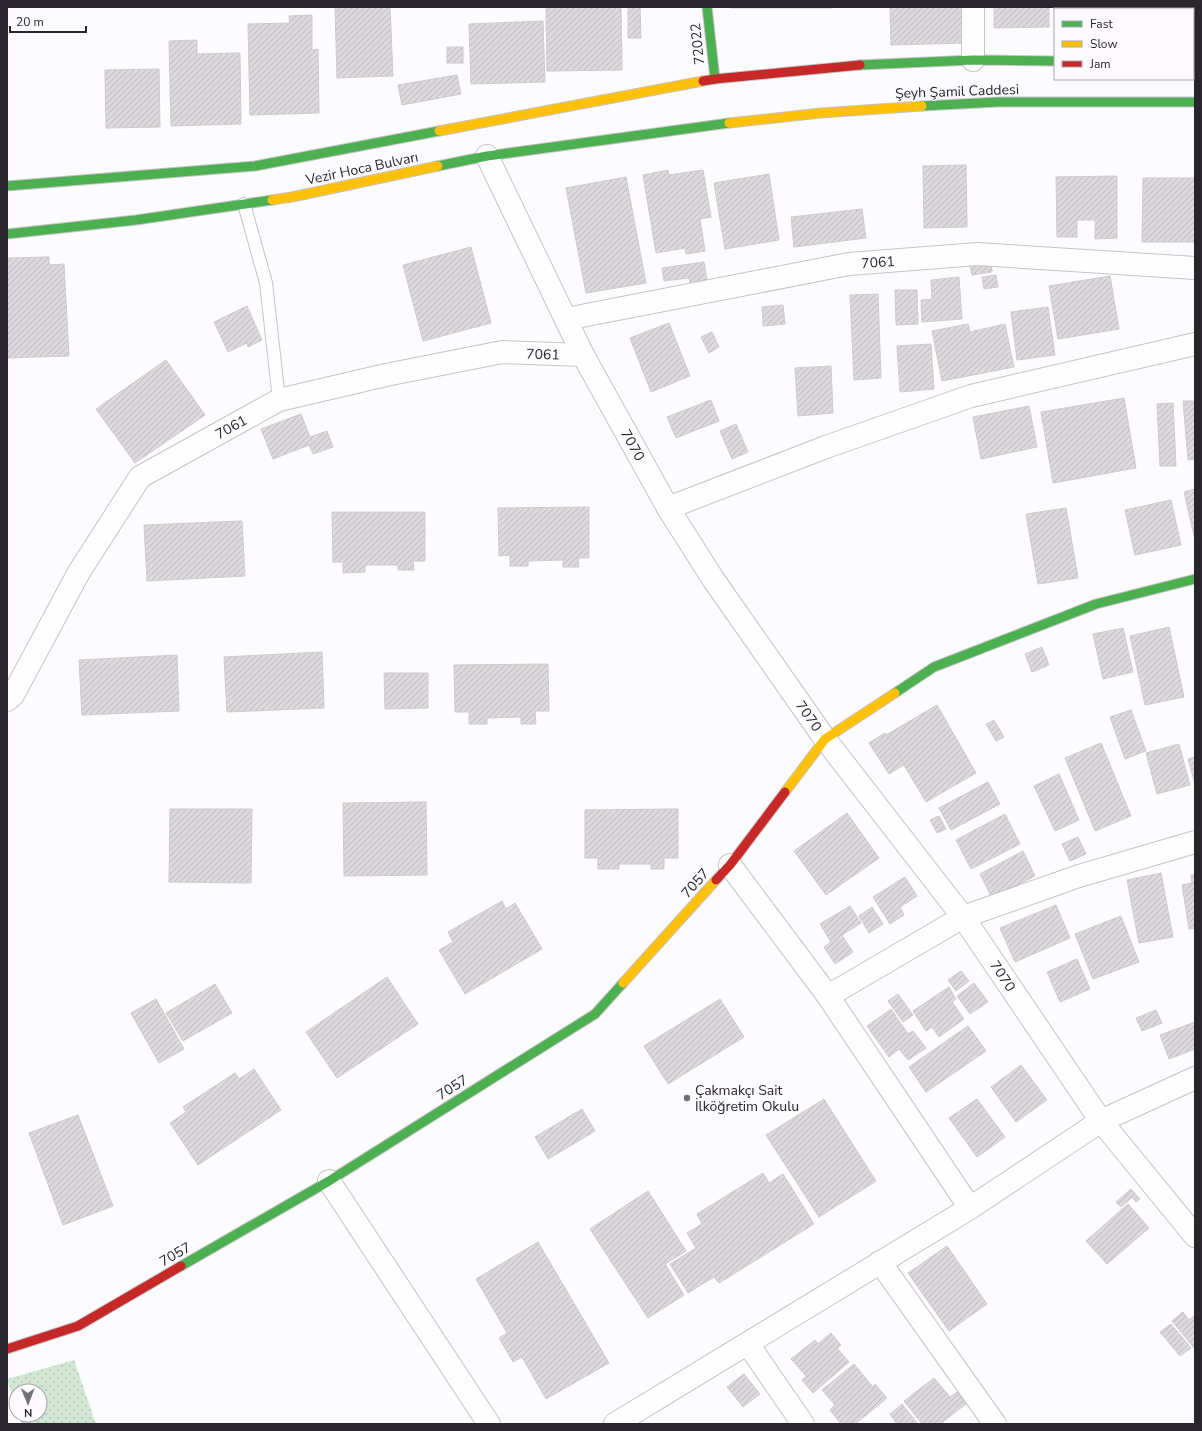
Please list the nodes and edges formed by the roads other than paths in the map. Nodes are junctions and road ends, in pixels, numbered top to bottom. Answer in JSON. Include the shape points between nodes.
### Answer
{"nodes":[{"id":1,"x":707,"y":7,"type":"edge"},
{"id":2,"x":973,"y":7,"type":"edge"},
{"id":3,"x":973,"y":60,"type":"junction"},
{"id":4,"x":1054,"y":61,"type":"edge"},
{"id":5,"x":715,"y":79,"type":"junction"},
{"id":6,"x":1195,"y":102,"type":"edge"},
{"id":7,"x":721,"y":124,"type":"joint"},
{"id":8,"x":487,"y":156,"type":"junction"},
{"id":9,"x":7,"y":186,"type":"edge"},
{"id":10,"x":244,"y":204,"type":"junction"},
{"id":11,"x":7,"y":234,"type":"edge"},
{"id":12,"x":1195,"y":268,"type":"edge"},
{"id":13,"x":566,"y":320,"type":"junction"},
{"id":14,"x":1195,"y":344,"type":"edge"},
{"id":15,"x":583,"y":355,"type":"junction"},
{"id":16,"x":279,"y":400,"type":"junction"},
{"id":17,"x":668,"y":508,"type":"junction"},
{"id":18,"x":1195,"y":579,"type":"edge"},
{"id":19,"x":7,"y":700,"type":"edge"},
{"id":20,"x":825,"y":739,"type":"junction"},
{"id":21,"x":1195,"y":842,"type":"edge"},
{"id":22,"x":730,"y":865,"type":"junction"},
{"id":23,"x":964,"y":917,"type":"junction"},
{"id":24,"x":828,"y":996,"type":"junction"},
{"id":25,"x":1195,"y":1078,"type":"edge"},
{"id":26,"x":1101,"y":1121,"type":"junction"},
{"id":27,"x":329,"y":1181,"type":"junction"},
{"id":28,"x":970,"y":1208,"type":"junction"},
{"id":29,"x":1195,"y":1236,"type":"edge"},
{"id":30,"x":880,"y":1262,"type":"junction"},
{"id":31,"x":748,"y":1344,"type":"junction"},
{"id":32,"x":7,"y":1349,"type":"edge"},
{"id":33,"x":489,"y":1424,"type":"edge"},
{"id":34,"x":615,"y":1424,"type":"edge"},
{"id":35,"x":803,"y":1424,"type":"edge"},
{"id":36,"x":994,"y":1424,"type":"edge"}],
"edges":[{"from":1,"to":5,"type":"main road","name":"72022"},
{"from":2,"to":3,"type":"street"},
{"from":3,"to":4,"type":"main road","name":"Şeyh Şamil Caddesi"},
{"from":3,"to":5,"type":"main road","name":"Şeyh Şamil Caddesi","via":[[860,65]]},
{"from":5,"to":9,"type":"main road","name":"Vezir Hoca Bulvarı","via":[[255,166]]},
{"from":6,"to":7,"type":"main road","name":"Şeyh Şamil Caddesi","via":[[998,102],[928,105]]},
{"from":7,"to":8,"type":"main road","name":"Vezir Hoca Bulvarı"},
{"from":8,"to":10,"type":"main road","name":"Vezir Hoca Bulvarı","via":[[292,197]]},
{"from":8,"to":13,"type":"street","name":"7070"},
{"from":10,"to":11,"type":"main road","name":"Vezir Hoca Bulvarı","via":[[136,220]]},
{"from":10,"to":16,"type":"lane","via":[[266,283]]},
{"from":12,"to":13,"type":"street","name":"7061","via":[[978,254],[849,264]]},
{"from":13,"to":15,"type":"street","name":"7070"},
{"from":14,"to":17,"type":"street","via":[[971,396]]},
{"from":15,"to":16,"type":"street","name":"7061","via":[[502,352]]},
{"from":15,"to":17,"type":"street","name":"7070"},
{"from":16,"to":19,"type":"street","name":"7061","via":[[140,477],[79,572],[13,694]]},
{"from":17,"to":20,"type":"street","name":"7070","via":[[713,579]]},
{"from":18,"to":20,"type":"main road","name":"7057","via":[[1096,604],[934,668]]},
{"from":20,"to":22,"type":"main road","name":"7057"},
{"from":20,"to":23,"type":"street","name":"7070"},
{"from":21,"to":23,"type":"street","via":[[1079,876]]},
{"from":22,"to":24,"type":"street"},
{"from":22,"to":27,"type":"main road","name":"7057","via":[[595,1014]]},
{"from":23,"to":24,"type":"street"},
{"from":23,"to":26,"type":"street","name":"7070"},
{"from":24,"to":28,"type":"street"},
{"from":25,"to":26,"type":"street"},
{"from":26,"to":28,"type":"street"},
{"from":26,"to":29,"type":"street","name":"7070"},
{"from":27,"to":32,"type":"main road","name":"7057","via":[[78,1326]]},
{"from":27,"to":33,"type":"street"},
{"from":28,"to":30,"type":"street"},
{"from":30,"to":31,"type":"street"},
{"from":30,"to":36,"type":"street"},
{"from":31,"to":34,"type":"street"},
{"from":31,"to":35,"type":"street"}]}
